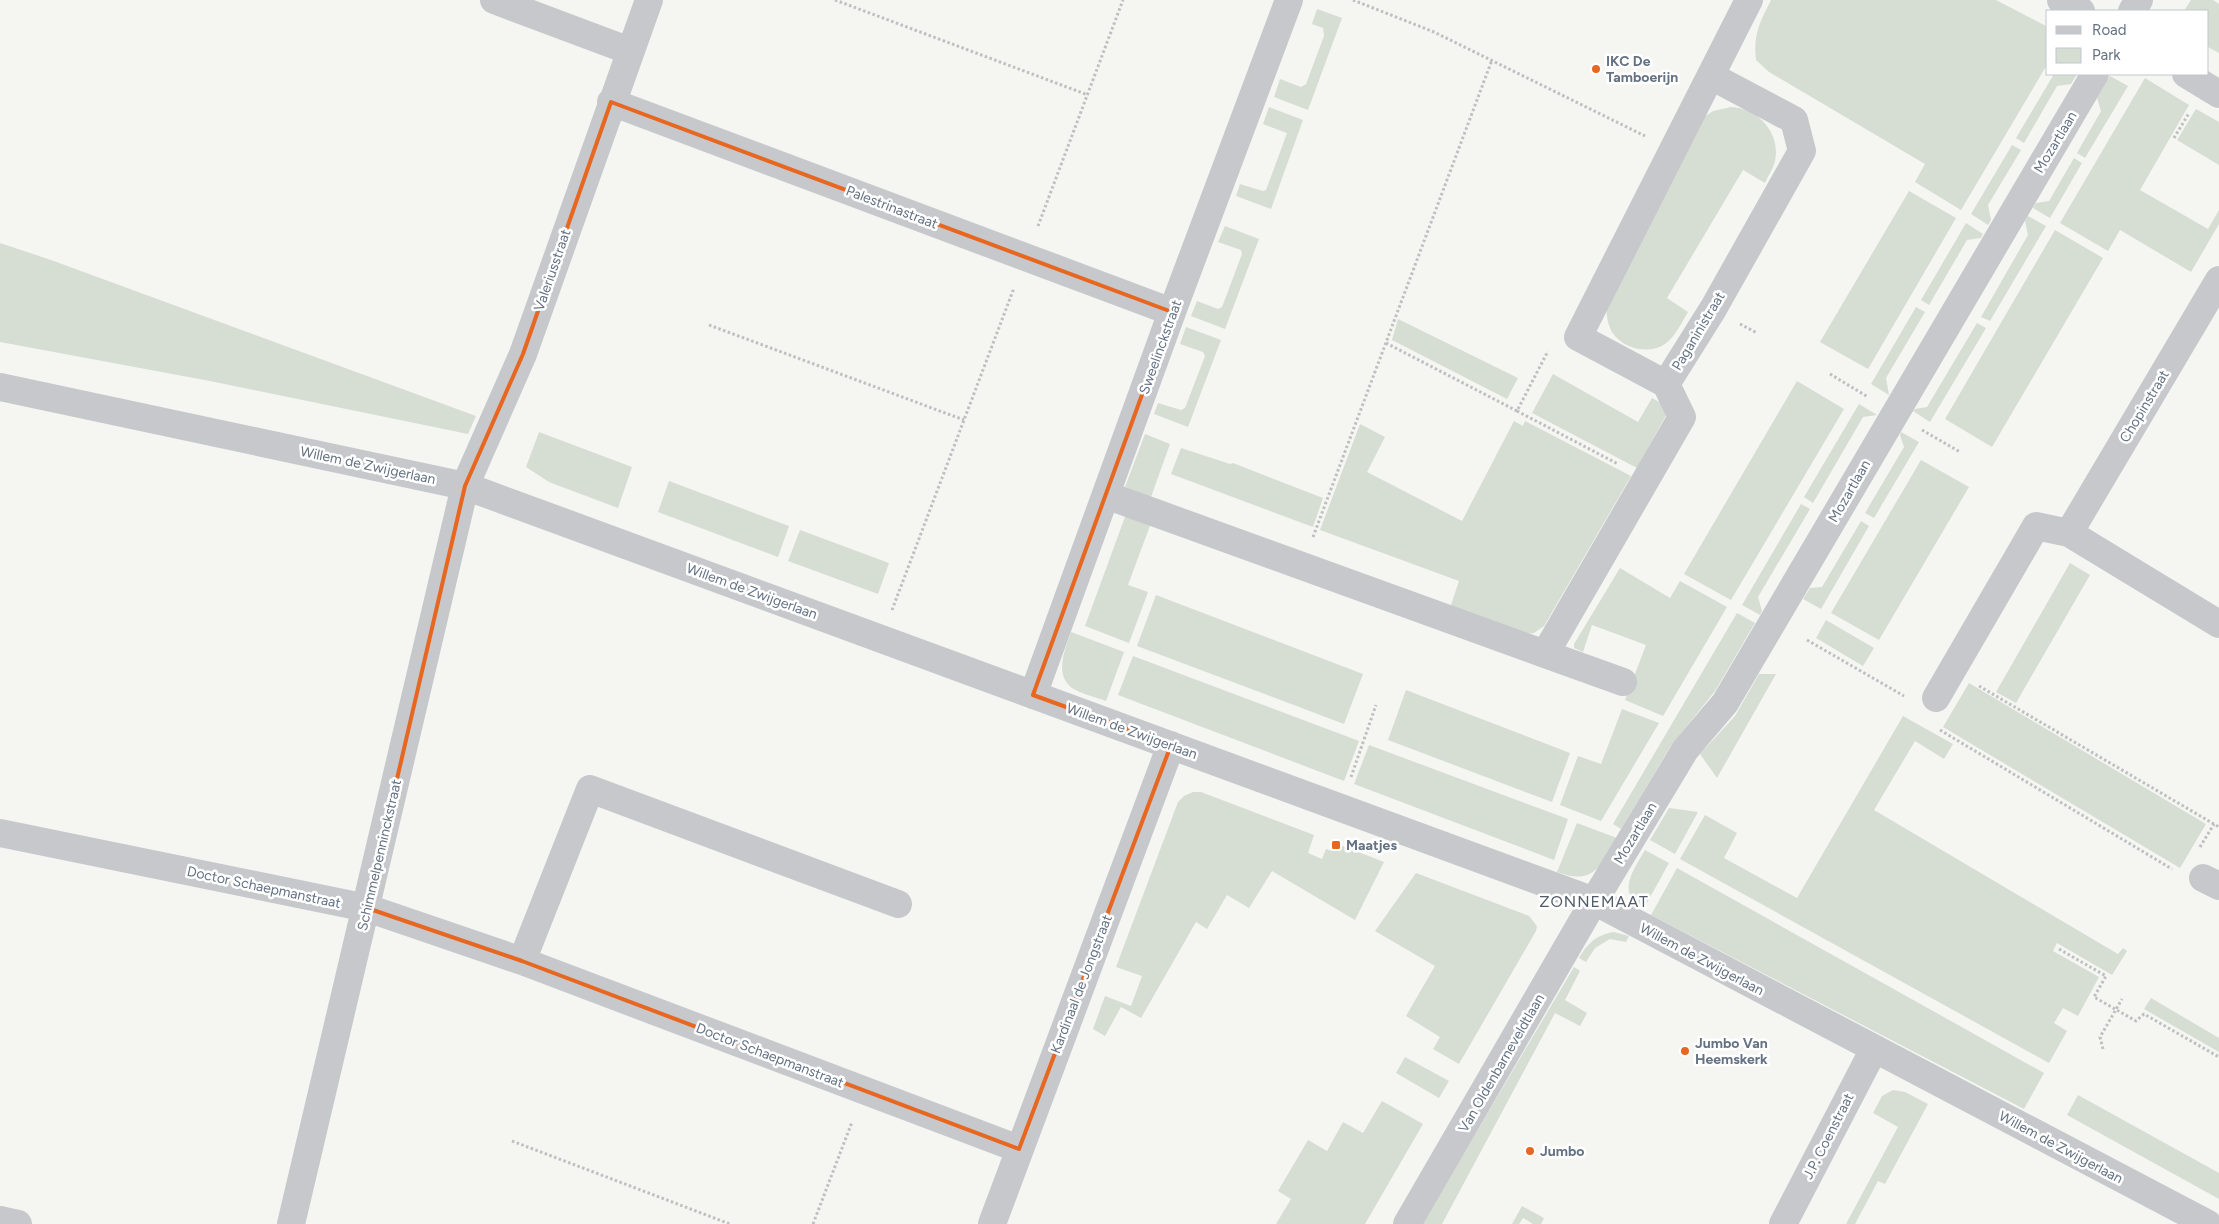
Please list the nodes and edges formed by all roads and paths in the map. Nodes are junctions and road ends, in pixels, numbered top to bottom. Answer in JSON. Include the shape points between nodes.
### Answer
{"nodes":[{"id":1,"x":494,"y":0,"type":"edge"},
{"id":2,"x":649,"y":0,"type":"edge"},
{"id":3,"x":835,"y":0,"type":"edge"},
{"id":4,"x":1123,"y":0,"type":"edge"},
{"id":5,"x":1289,"y":0,"type":"edge"},
{"id":6,"x":1353,"y":0,"type":"edge"},
{"id":7,"x":1749,"y":0,"type":"edge"},
{"id":8,"x":2061,"y":0,"type":"edge"},
{"id":9,"x":2079,"y":10,"type":"edge"},
{"id":10,"x":630,"y":51,"type":"junction"},
{"id":11,"x":1492,"y":60,"type":"junction"},
{"id":12,"x":2094,"y":75,"type":"edge"},
{"id":13,"x":2188,"y":75,"type":"edge"},
{"id":14,"x":1711,"y":76,"type":"junction"},
{"id":15,"x":2219,"y":94,"type":"edge"},
{"id":16,"x":1088,"y":95,"type":"junction"},
{"id":17,"x":611,"y":102,"type":"junction"},
{"id":18,"x":1672,"y":150,"type":"junction"},
{"id":19,"x":1026,"y":257,"type":"junction"},
{"id":20,"x":2219,"y":280,"type":"edge"},
{"id":21,"x":1172,"y":312,"type":"junction"},
{"id":22,"x":709,"y":325,"type":"dead end"},
{"id":23,"x":1578,"y":337,"type":"junction"},
{"id":24,"x":1386,"y":343,"type":"junction"},
{"id":25,"x":1666,"y":384,"type":"junction"},
{"id":26,"x":0,"y":387,"type":"edge"},
{"id":27,"x":1517,"y":411,"type":"junction"},
{"id":28,"x":964,"y":420,"type":"junction"},
{"id":29,"x":1646,"y":478,"type":"junction"},
{"id":30,"x":465,"y":486,"type":"junction"},
{"id":31,"x":1106,"y":495,"type":"junction"},
{"id":32,"x":2069,"y":533,"type":"junction"},
{"id":33,"x":1302,"y":567,"type":"junction"},
{"id":34,"x":2219,"y":624,"type":"edge"},
{"id":35,"x":881,"y":639,"type":"junction"},
{"id":36,"x":1807,"y":640,"type":"dead end"},
{"id":37,"x":1545,"y":654,"type":"junction"},
{"id":38,"x":1953,"y":671,"type":"junction"},
{"id":39,"x":1623,"y":682,"type":"dead end"},
{"id":40,"x":1033,"y":695,"type":"junction"},
{"id":41,"x":1908,"y":698,"type":"dead end"},
{"id":42,"x":1936,"y":698,"type":"dead end"},
{"id":43,"x":1376,"y":705,"type":"dead end"},
{"id":44,"x":1935,"y":727,"type":"dead end"},
{"id":45,"x":1171,"y":745,"type":"junction"},
{"id":46,"x":1340,"y":808,"type":"junction"},
{"id":47,"x":2219,"y":827,"type":"edge"},
{"id":48,"x":0,"y":833,"type":"edge"},
{"id":49,"x":2211,"y":882,"type":"edge"},
{"id":50,"x":1594,"y":901,"type":"junction"},
{"id":51,"x":898,"y":904,"type":"dead end"},
{"id":52,"x":367,"y":908,"type":"junction"},
{"id":53,"x":2059,"y":949,"type":"dead end"},
{"id":54,"x":522,"y":961,"type":"junction"},
{"id":55,"x":2122,"y":999,"type":"dead end"},
{"id":56,"x":2116,"y":1009,"type":"junction"},
{"id":57,"x":2102,"y":1048,"type":"dead end"},
{"id":58,"x":1874,"y":1049,"type":"junction"},
{"id":59,"x":2219,"y":1057,"type":"edge"},
{"id":60,"x":864,"y":1091,"type":"junction"},
{"id":61,"x":512,"y":1141,"type":"dead end"},
{"id":62,"x":1019,"y":1149,"type":"junction"},
{"id":63,"x":0,"y":1220,"type":"edge"},
{"id":64,"x":18,"y":1224,"type":"edge"},
{"id":65,"x":291,"y":1224,"type":"edge"},
{"id":66,"x":730,"y":1224,"type":"edge"},
{"id":67,"x":814,"y":1224,"type":"edge"},
{"id":68,"x":992,"y":1224,"type":"edge"},
{"id":69,"x":1407,"y":1224,"type":"edge"},
{"id":70,"x":1783,"y":1224,"type":"edge"},
{"id":71,"x":2208,"y":1224,"type":"edge"}],
"edges":[{"from":1,"to":10,"type":"street"},
{"from":2,"to":10,"type":"street","name":"Valeriusstraat"},
{"from":3,"to":16,"type":"path"},
{"from":4,"to":16,"type":"path"},
{"from":5,"to":21,"type":"street","name":"Sweelinckstraat"},
{"from":6,"to":11,"type":"path","via":[[1434,32]]},
{"from":7,"to":14,"type":"street"},
{"from":8,"to":9,"type":"street"},
{"from":10,"to":17,"type":"street","name":"Valeriusstraat"},
{"from":11,"to":18,"type":"path"},
{"from":11,"to":24,"type":"path"},
{"from":12,"to":50,"type":"street","name":"Mozartlaan","via":[[1725,703],[1685,750]]},
{"from":13,"to":15,"type":"street"},
{"from":14,"to":18,"type":"street"},
{"from":14,"to":25,"type":"street","name":"Paganinistraat","via":[[1794,120],[1802,151],[1713,309]]},
{"from":16,"to":19,"type":"path"},
{"from":17,"to":19,"type":"street","name":"Palestrinastraat"},
{"from":17,"to":30,"type":"street","name":"Valeriusstraat","via":[[523,354]]},
{"from":18,"to":23,"type":"street"},
{"from":19,"to":21,"type":"street","name":"Palestrinastraat"},
{"from":19,"to":28,"type":"path"},
{"from":20,"to":32,"type":"street","name":"Chopinstraat"},
{"from":21,"to":31,"type":"street","name":"Sweelinckstraat"},
{"from":22,"to":28,"type":"path"},
{"from":23,"to":25,"type":"street","name":"Paganinistraat"},
{"from":23,"to":27,"type":"path","via":[[1552,344]]},
{"from":24,"to":27,"type":"path"},
{"from":24,"to":33,"type":"path"},
{"from":25,"to":29,"type":"street","via":[[1682,417]]},
{"from":26,"to":30,"type":"street","name":"Willem de Zwijgerlaan"},
{"from":27,"to":29,"type":"path"},
{"from":28,"to":35,"type":"path"},
{"from":29,"to":37,"type":"street"},
{"from":30,"to":35,"type":"street","name":"Willem de Zwijgerlaan"},
{"from":30,"to":52,"type":"street","name":"Schimmelpenninckstraat"},
{"from":31,"to":33,"type":"street"},
{"from":31,"to":40,"type":"street","name":"Sweelinckstraat"},
{"from":32,"to":34,"type":"street"},
{"from":32,"to":38,"type":"street","via":[[2036,526]]},
{"from":33,"to":37,"type":"street"},
{"from":35,"to":40,"type":"street","name":"Willem de Zwijgerlaan"},
{"from":36,"to":41,"type":"path"},
{"from":37,"to":39,"type":"street"},
{"from":38,"to":42,"type":"street"},
{"from":38,"to":47,"type":"path"},
{"from":40,"to":45,"type":"street","name":"Willem de Zwijgerlaan"},
{"from":43,"to":46,"type":"path"},
{"from":44,"to":49,"type":"path","via":[[2182,875]]},
{"from":45,"to":46,"type":"street","name":"Willem de Zwijgerlaan"},
{"from":45,"to":62,"type":"street","name":"Kardinaal de Jongstraat"},
{"from":46,"to":50,"type":"street","name":"Willem de Zwijgerlaan"},
{"from":48,"to":52,"type":"street","name":"Doctor Schaepmanstraat"},
{"from":50,"to":58,"type":"street","name":"Willem de Zwijgerlaan"},
{"from":50,"to":69,"type":"street","name":"Van Oldenbarneveldtlaan"},
{"from":51,"to":54,"type":"street","via":[[590,790]]},
{"from":52,"to":54,"type":"street","name":"Doctor Schaepmanstraat"},
{"from":52,"to":65,"type":"street","name":"Schimmelpenninckstraat"},
{"from":53,"to":56,"type":"path","via":[[2106,976],[2094,997]]},
{"from":54,"to":60,"type":"street","name":"Doctor Schaepmanstraat"},
{"from":55,"to":56,"type":"path"},
{"from":56,"to":57,"type":"path","via":[[2100,1037]]},
{"from":56,"to":59,"type":"path","via":[[2136,1021],[2144,1014]]},
{"from":58,"to":70,"type":"street","name":"J.P. Coenstraat"},
{"from":58,"to":71,"type":"street","name":"Willem de Zwijgerlaan"},
{"from":60,"to":62,"type":"street","name":"Doctor Schaepmanstraat"},
{"from":60,"to":67,"type":"path"},
{"from":61,"to":66,"type":"path"},
{"from":62,"to":68,"type":"street","name":"Kardinaal de Jongstraat"},
{"from":63,"to":64,"type":"street"}]}
